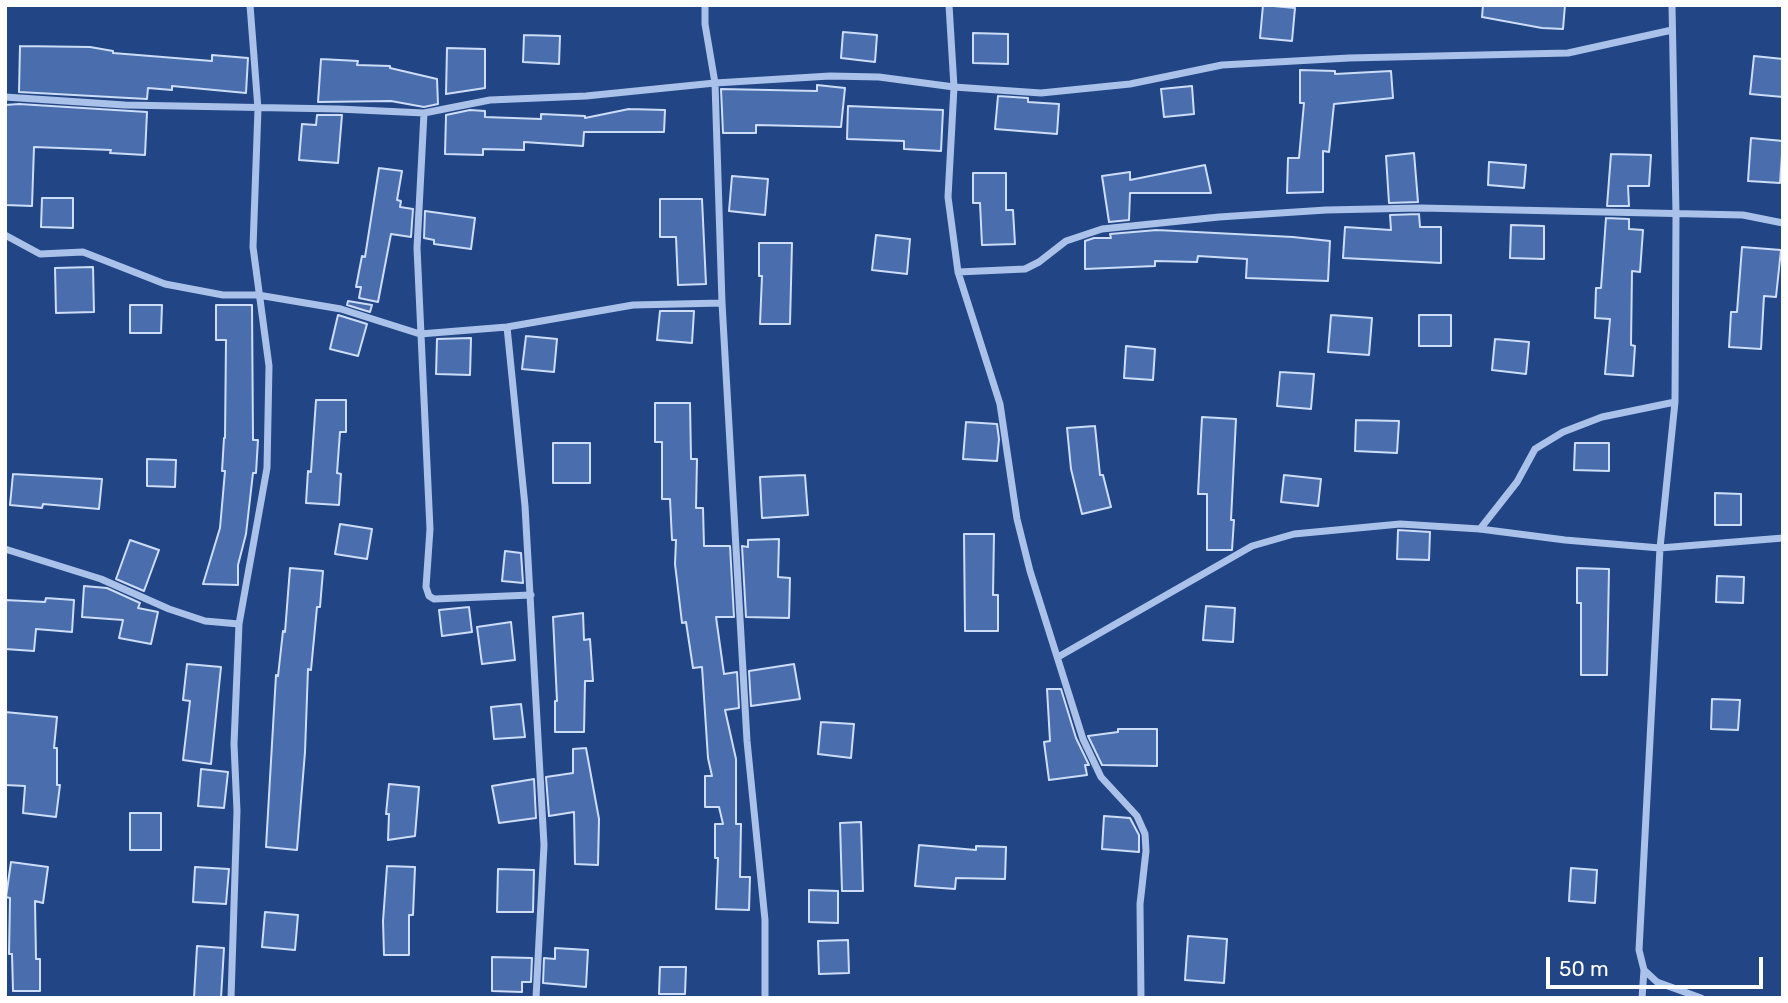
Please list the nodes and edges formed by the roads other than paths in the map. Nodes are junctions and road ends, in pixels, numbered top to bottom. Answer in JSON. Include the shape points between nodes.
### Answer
{"nodes":[{"id":1,"x":250,"y":5,"type":"edge"},
{"id":2,"x":705,"y":5,"type":"edge"},
{"id":3,"x":949,"y":5,"type":"edge"},
{"id":4,"x":1672,"y":5,"type":"edge"},
{"id":5,"x":1672,"y":30,"type":"junction"},
{"id":6,"x":715,"y":83,"type":"junction"},
{"id":7,"x":954,"y":88,"type":"junction"},
{"id":8,"x":5,"y":97,"type":"edge"},
{"id":9,"x":258,"y":109,"type":"junction"},
{"id":10,"x":424,"y":113,"type":"junction"},
{"id":11,"x":1676,"y":214,"type":"junction"},
{"id":12,"x":1783,"y":223,"type":"edge"},
{"id":13,"x":5,"y":235,"type":"edge"},
{"id":14,"x":958,"y":272,"type":"junction"},
{"id":15,"x":258,"y":295,"type":"junction"},
{"id":16,"x":722,"y":303,"type":"junction"},
{"id":17,"x":506,"y":327,"type":"junction"},
{"id":18,"x":419,"y":334,"type":"junction"},
{"id":19,"x":1675,"y":402,"type":"junction"},
{"id":20,"x":1480,"y":528,"type":"junction"},
{"id":21,"x":1783,"y":538,"type":"edge"},
{"id":22,"x":1660,"y":548,"type":"junction"},
{"id":23,"x":5,"y":549,"type":"edge"},
{"id":24,"x":531,"y":595,"type":"junction"},
{"id":25,"x":239,"y":624,"type":"junction"},
{"id":26,"x":1058,"y":657,"type":"junction"},
{"id":27,"x":1644,"y":970,"type":"junction"},
{"id":28,"x":231,"y":998,"type":"edge"},
{"id":29,"x":536,"y":998,"type":"edge"},
{"id":30,"x":765,"y":998,"type":"edge"},
{"id":31,"x":1141,"y":998,"type":"edge"},
{"id":32,"x":1642,"y":998,"type":"edge"},
{"id":33,"x":1701,"y":998,"type":"edge"}],
"edges":[{"from":1,"to":9,"type":"street"},
{"from":2,"to":6,"type":"street"},
{"from":3,"to":7,"type":"street"},
{"from":4,"to":5,"type":"street"},
{"from":5,"to":7,"type":"street","via":[[1568,53],[1223,65],[1130,84],[1041,93]]},
{"from":5,"to":11,"type":"street"},
{"from":6,"to":7,"type":"street","via":[[879,77]]},
{"from":6,"to":10,"type":"street","via":[[490,100]]},
{"from":6,"to":16,"type":"street"},
{"from":7,"to":14,"type":"street","via":[[948,197]]},
{"from":8,"to":9,"type":"street"},
{"from":9,"to":10,"type":"street"},
{"from":9,"to":15,"type":"street","via":[[253,247]]},
{"from":10,"to":18,"type":"street","via":[[417,248]]},
{"from":11,"to":12,"type":"street","via":[[1743,215]]},
{"from":11,"to":14,"type":"street","via":[[1421,208],[1219,217],[1101,229],[1066,241],[1025,269]]},
{"from":11,"to":19,"type":"street"},
{"from":13,"to":15,"type":"street","via":[[40,254],[83,252],[164,284],[223,295]]},
{"from":14,"to":26,"type":"street","via":[[1000,404],[1017,519]]},
{"from":15,"to":18,"type":"street","via":[[341,309]]},
{"from":15,"to":25,"type":"street","via":[[269,366],[267,468]]},
{"from":16,"to":17,"type":"street","via":[[633,305]]},
{"from":16,"to":30,"type":"street","via":[[747,741],[765,920]]},
{"from":17,"to":18,"type":"street"},
{"from":17,"to":24,"type":"street"},
{"from":18,"to":24,"type":"street","via":[[430,529],[429,596]]},
{"from":19,"to":20,"type":"street","via":[[1602,416],[1535,449],[1517,482]]},
{"from":19,"to":22,"type":"street"},
{"from":20,"to":22,"type":"street"},
{"from":20,"to":26,"type":"street","via":[[1400,524],[1273,540],[1252,547]]},
{"from":21,"to":22,"type":"street"},
{"from":22,"to":27,"type":"street","via":[[1639,950]]},
{"from":23,"to":25,"type":"street","via":[[101,579],[205,621]]},
{"from":24,"to":29,"type":"street","via":[[544,845]]},
{"from":25,"to":28,"type":"street"},
{"from":26,"to":31,"type":"street","via":[[1083,739],[1101,777],[1138,816],[1145,834]]},
{"from":27,"to":32,"type":"street"},
{"from":27,"to":33,"type":"street","via":[[1657,982]]}]}
